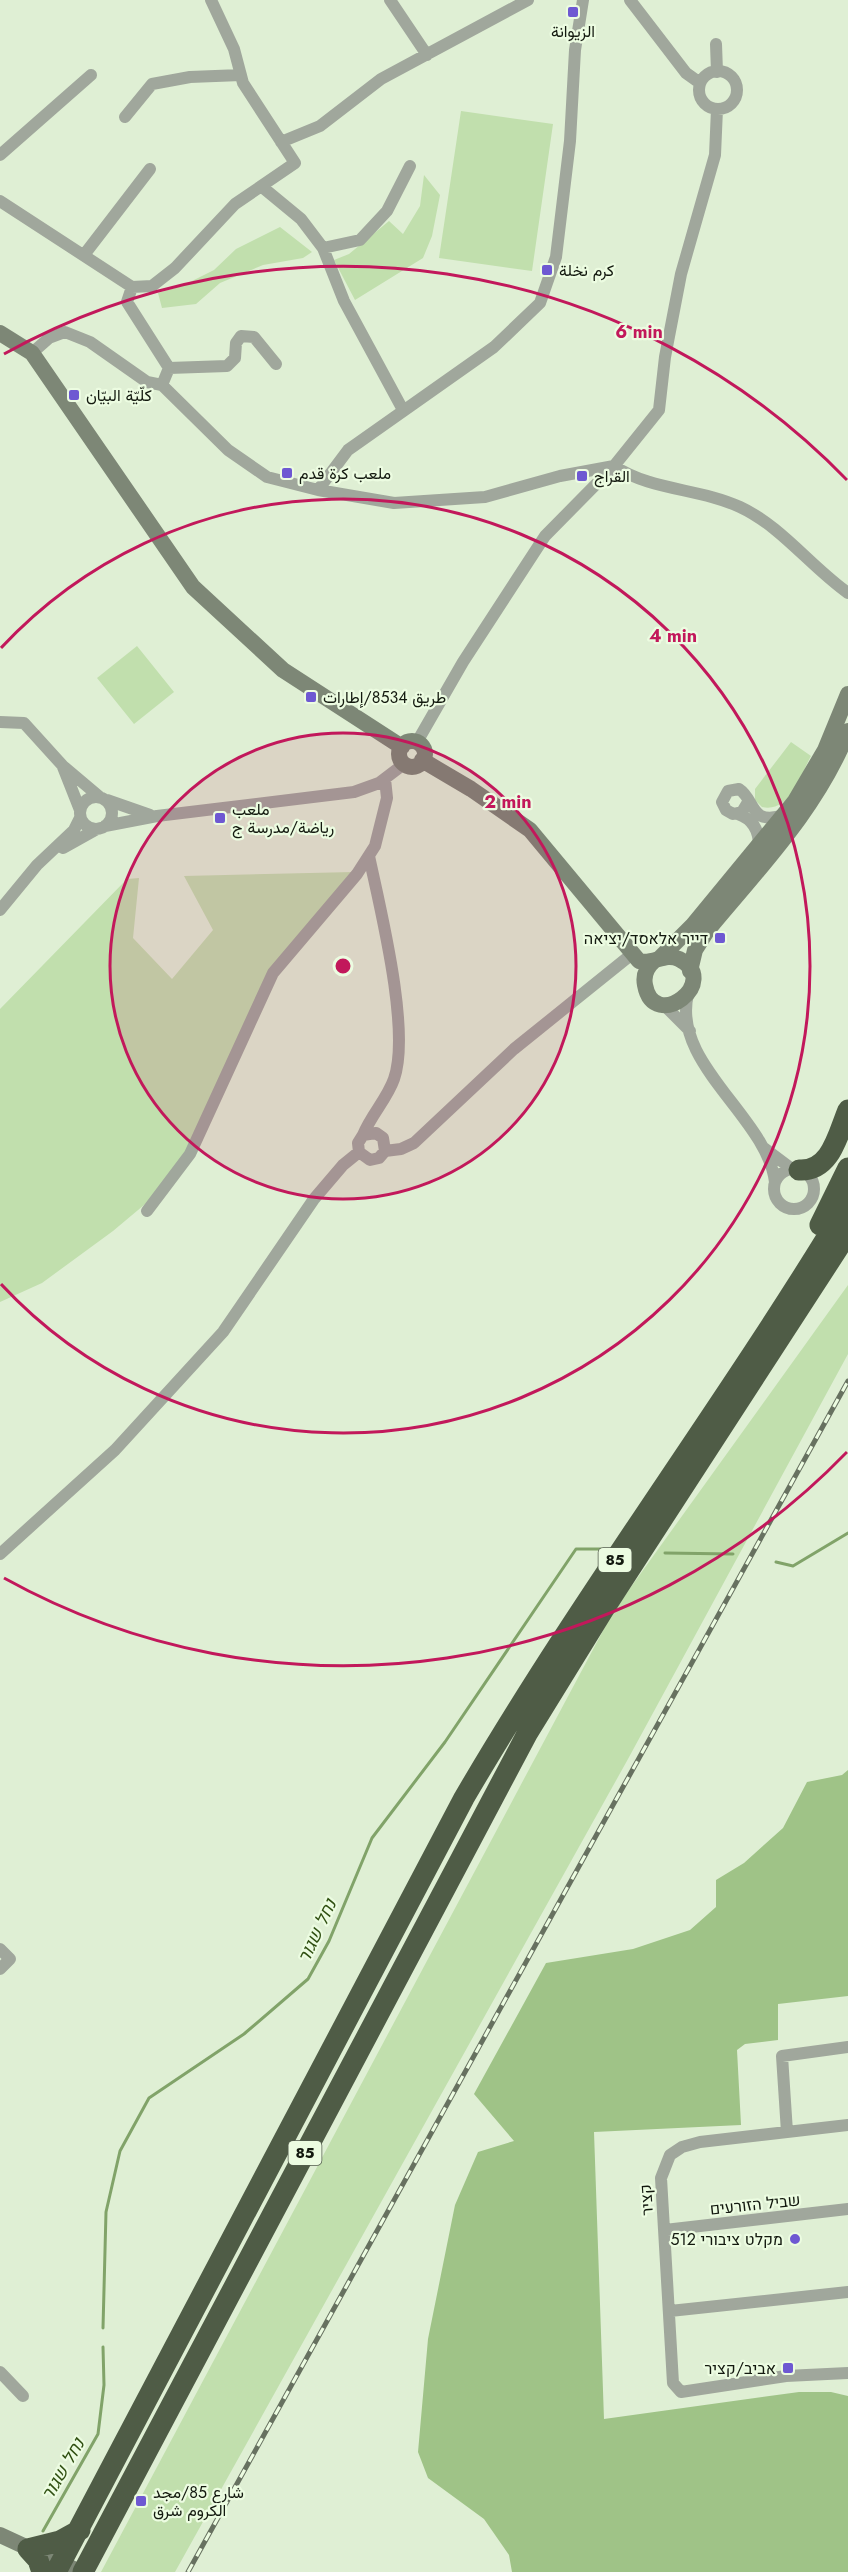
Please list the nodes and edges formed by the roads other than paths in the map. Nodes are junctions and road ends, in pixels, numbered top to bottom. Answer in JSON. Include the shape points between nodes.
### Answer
{"nodes":[{"id":1,"x":211,"y":0,"type":"edge"},
{"id":2,"x":390,"y":0,"type":"edge"},
{"id":3,"x":528,"y":0,"type":"edge"},
{"id":4,"x":583,"y":0,"type":"edge"},
{"id":5,"x":630,"y":0,"type":"edge"},
{"id":6,"x":716,"y":44,"type":"dead end"},
{"id":7,"x":427,"y":55,"type":"junction"},
{"id":8,"x":717,"y":72,"type":"junction"},
{"id":9,"x":90,"y":75,"type":"dead end"},
{"id":10,"x":241,"y":75,"type":"junction"},
{"id":11,"x":700,"y":83,"type":"junction"},
{"id":12,"x":717,"y":109,"type":"junction"},
{"id":13,"x":125,"y":117,"type":"dead end"},
{"id":14,"x":281,"y":142,"type":"junction"},
{"id":15,"x":0,"y":155,"type":"edge"},
{"id":16,"x":410,"y":166,"type":"dead end"},
{"id":17,"x":150,"y":169,"type":"dead end"},
{"id":18,"x":261,"y":186,"type":"junction"},
{"id":19,"x":0,"y":201,"type":"edge"},
{"id":20,"x":323,"y":248,"type":"junction"},
{"id":21,"x":84,"y":255,"type":"junction"},
{"id":22,"x":132,"y":287,"type":"junction"},
{"id":23,"x":0,"y":333,"type":"edge"},
{"id":24,"x":32,"y":352,"type":"junction"},
{"id":25,"x":276,"y":364,"type":"dead end"},
{"id":26,"x":169,"y":368,"type":"junction"},
{"id":27,"x":162,"y":384,"type":"junction"},
{"id":28,"x":403,"y":410,"type":"junction"},
{"id":29,"x":614,"y":466,"type":"junction"},
{"id":30,"x":318,"y":490,"type":"junction"},
{"id":31,"x":848,"y":593,"type":"edge"},
{"id":32,"x":848,"y":694,"type":"edge"},
{"id":33,"x":0,"y":722,"type":"edge"},
{"id":34,"x":848,"y":731,"type":"edge"},
{"id":35,"x":410,"y":744,"type":"junction"},
{"id":36,"x":423,"y":760,"type":"junction"},
{"id":37,"x":404,"y":764,"type":"junction"},
{"id":38,"x":63,"y":766,"type":"junction"},
{"id":39,"x":385,"y":779,"type":"junction"},
{"id":40,"x":104,"y":799,"type":"junction"},
{"id":41,"x":748,"y":802,"type":"junction"},
{"id":42,"x":80,"y":814,"type":"junction"},
{"id":43,"x":738,"y":814,"type":"junction"},
{"id":44,"x":784,"y":815,"type":"junction"},
{"id":45,"x":157,"y":816,"type":"junction"},
{"id":46,"x":101,"y":827,"type":"junction"},
{"id":47,"x":759,"y":846,"type":"junction"},
{"id":48,"x":369,"y":856,"type":"junction"},
{"id":49,"x":37,"y":865,"type":"junction"},
{"id":50,"x":0,"y":910,"type":"edge"},
{"id":51,"x":628,"y":957,"type":"junction"},
{"id":52,"x":657,"y":959,"type":"junction"},
{"id":53,"x":690,"y":971,"type":"junction"},
{"id":54,"x":644,"y":983,"type":"junction"},
{"id":55,"x":688,"y":994,"type":"junction"},
{"id":56,"x":664,"y":1005,"type":"junction"},
{"id":57,"x":691,"y":1032,"type":"junction"},
{"id":58,"x":848,"y":1110,"type":"edge"},
{"id":59,"x":363,"y":1135,"type":"junction"},
{"id":60,"x":759,"y":1143,"type":"junction"},
{"id":61,"x":385,"y":1151,"type":"junction"},
{"id":62,"x":359,"y":1152,"type":"junction"},
{"id":63,"x":848,"y":1168,"type":"edge"},
{"id":64,"x":796,"y":1169,"type":"junction"},
{"id":65,"x":775,"y":1182,"type":"junction"},
{"id":66,"x":848,"y":1203,"type":"edge"},
{"id":67,"x":147,"y":1211,"type":"dead end"},
{"id":68,"x":848,"y":1233,"type":"edge"},
{"id":69,"x":848,"y":1256,"type":"edge"},
{"id":70,"x":807,"y":1299,"type":"junction"},
{"id":71,"x":772,"y":1325,"type":"junction"},
{"id":72,"x":0,"y":1554,"type":"edge"},
{"id":73,"x":0,"y":1949,"type":"edge"},
{"id":74,"x":0,"y":1969,"type":"edge"},
{"id":75,"x":848,"y":2047,"type":"edge"},
{"id":76,"x":848,"y":2125,"type":"edge"},
{"id":77,"x":787,"y":2132,"type":"junction"},
{"id":78,"x":848,"y":2209,"type":"edge"},
{"id":79,"x":665,"y":2230,"type":"junction"},
{"id":80,"x":848,"y":2292,"type":"edge"},
{"id":81,"x":670,"y":2311,"type":"junction"},
{"id":82,"x":0,"y":2372,"type":"edge"},
{"id":83,"x":848,"y":2373,"type":"edge"},
{"id":84,"x":23,"y":2396,"type":"dead end"},
{"id":85,"x":80,"y":2529,"type":"junction"},
{"id":86,"x":2,"y":2537,"type":"edge"},
{"id":87,"x":28,"y":2549,"type":"junction"},
{"id":88,"x":53,"y":2569,"type":"edge"},
{"id":89,"x":81,"y":2572,"type":"edge"}],
"edges":[{"from":1,"to":10,"type":"street","via":[[234,49]]},
{"from":2,"to":7,"type":"street"},
{"from":3,"to":7,"type":"street"},
{"from":4,"to":28,"type":"street","via":[[556,257],[540,303],[494,347]]},
{"from":5,"to":11,"type":"street","via":[[686,73]]},
{"from":6,"to":8,"type":"street"},
{"from":7,"to":14,"type":"street","via":[[381,79],[320,126]]},
{"from":8,"to":11,"type":"street","via":[[708,74]]},
{"from":8,"to":12,"type":"street","via":[[731,77],[737,87],[730,104]]},
{"from":9,"to":15,"type":"street"},
{"from":10,"to":13,"type":"street","via":[[190,77],[152,84]]},
{"from":10,"to":14,"type":"street"},
{"from":11,"to":12,"type":"street","via":[[702,101]]},
{"from":12,"to":29,"type":"street","via":[[715,154],[681,274],[659,410]]},
{"from":14,"to":18,"type":"street","via":[[295,163]]},
{"from":16,"to":20,"type":"street","via":[[387,211],[360,240]]},
{"from":17,"to":21,"type":"street"},
{"from":18,"to":20,"type":"street","via":[[302,219]]},
{"from":18,"to":22,"type":"street","via":[[235,204],[152,286]]},
{"from":19,"to":21,"type":"street"},
{"from":20,"to":28,"type":"street","via":[[344,302]]},
{"from":21,"to":22,"type":"street"},
{"from":22,"to":26,"type":"street","via":[[127,302]]},
{"from":23,"to":24,"type":"main road"},
{"from":24,"to":27,"type":"street","via":[[49,338],[65,332],[90,342],[147,382]]},
{"from":24,"to":35,"type":"main road","via":[[193,587],[283,670]]},
{"from":25,"to":26,"type":"street","via":[[254,337],[241,336],[235,358],[227,366]]},
{"from":26,"to":27,"type":"street"},
{"from":27,"to":30,"type":"street","via":[[228,450],[267,477]]},
{"from":28,"to":30,"type":"street","via":[[348,450]]},
{"from":29,"to":30,"type":"street","via":[[485,497],[394,503]]},
{"from":29,"to":31,"type":"street","via":[[643,481],[740,507]]},
{"from":29,"to":35,"type":"street","via":[[545,536]]},
{"from":32,"to":44,"type":"main road","via":[[817,765]]},
{"from":33,"to":38,"type":"street","via":[[24,723]]},
{"from":34,"to":53,"type":"main road","via":[[811,804],[707,931],[695,950]]},
{"from":35,"to":36,"type":"main road","via":[[424,750]]},
{"from":35,"to":37,"type":"main road","via":[[400,758]]},
{"from":36,"to":37,"type":"main road","via":[[412,766]]},
{"from":36,"to":51,"type":"main road","via":[[530,830]]},
{"from":37,"to":39,"type":"street"},
{"from":38,"to":40,"type":"street"},
{"from":38,"to":42,"type":"street"},
{"from":39,"to":45,"type":"street","via":[[354,792]]},
{"from":39,"to":48,"type":"street","via":[[387,798]]},
{"from":40,"to":42,"type":"street","via":[[88,799]]},
{"from":40,"to":45,"type":"street","via":[[131,811]]},
{"from":40,"to":46,"type":"street","via":[[112,813]]},
{"from":41,"to":43,"type":"street"},
{"from":41,"to":43,"type":"street","via":[[740,789],[725,794],[723,807]]},
{"from":41,"to":44,"type":"street","via":[[763,816]]},
{"from":42,"to":46,"type":"street","via":[[85,825]]},
{"from":42,"to":49,"type":"street","via":[[74,830]]},
{"from":43,"to":47,"type":"street","via":[[756,827]]},
{"from":44,"to":47,"type":"main road"},
{"from":45,"to":46,"type":"street"},
{"from":46,"to":49,"type":"street"},
{"from":47,"to":52,"type":"main road","via":[[692,926]]},
{"from":48,"to":59,"type":"street","via":[[386,938],[398,1041],[394,1078]]},
{"from":48,"to":67,"type":"street","via":[[273,973],[190,1154]]},
{"from":49,"to":50,"type":"street"},
{"from":51,"to":52,"type":"main road","via":[[639,961]]},
{"from":51,"to":54,"type":"main road"},
{"from":51,"to":61,"type":"street","via":[[514,1049],[414,1143]]},
{"from":52,"to":53,"type":"main road","via":[[679,959]]},
{"from":52,"to":54,"type":"main road","via":[[647,969]]},
{"from":53,"to":55,"type":"main road","via":[[693,982]]},
{"from":54,"to":56,"type":"main road","via":[[650,997]]},
{"from":55,"to":56,"type":"main road","via":[[680,1002]]},
{"from":55,"to":57,"type":"street"},
{"from":56,"to":57,"type":"street"},
{"from":57,"to":60,"type":"street","via":[[711,1072]]},
{"from":58,"to":64,"type":"highway","via":[[824,1162],[814,1169]]},
{"from":59,"to":61,"type":"street","via":[[380,1135]]},
{"from":59,"to":62,"type":"street","via":[[358,1143]]},
{"from":60,"to":64,"type":"street"},
{"from":60,"to":65,"type":"street"},
{"from":61,"to":62,"type":"street","via":[[370,1160]]},
{"from":62,"to":72,"type":"street","via":[[314,1199],[223,1332],[115,1450]]},
{"from":63,"to":71,"type":"highway"},
{"from":64,"to":65,"type":"street","via":[[780,1174]]},
{"from":64,"to":65,"type":"street","via":[[805,1172],[813,1184],[812,1197],[804,1206],[791,1209],[780,1204],[774,1193]]},
{"from":66,"to":71,"type":"highway","number":"85"},
{"from":68,"to":70,"type":"highway","number":"85"},
{"from":69,"to":70,"type":"highway"},
{"from":70,"to":89,"type":"highway","number":"85","via":[[636,1559],[527,1734]]},
{"from":71,"to":85,"type":"highway","number":"85","via":[[516,1711],[464,1798]]},
{"from":73,"to":74,"type":"street","via":[[10,1959]]},
{"from":75,"to":77,"type":"street","via":[[782,2056]]},
{"from":76,"to":77,"type":"street","name":"קציר"},
{"from":77,"to":79,"type":"street","name":"קציר","via":[[700,2142],[675,2151],[666,2160],[661,2178]]},
{"from":78,"to":79,"type":"street","name":"שביל הזורעים"},
{"from":79,"to":81,"type":"street","name":"קציר"},
{"from":80,"to":81,"type":"street"},
{"from":81,"to":83,"type":"street","name":"קציר","via":[[673,2383],[681,2392],[786,2376]]},
{"from":82,"to":84,"type":"street"},
{"from":85,"to":87,"type":"highway","via":[[60,2541]]},
{"from":85,"to":88,"type":"highway","number":"85"},
{"from":86,"to":87,"type":"main road"},
{"from":87,"to":88,"type":"highway"},
{"from":88,"to":89,"type":"main road"}]}
